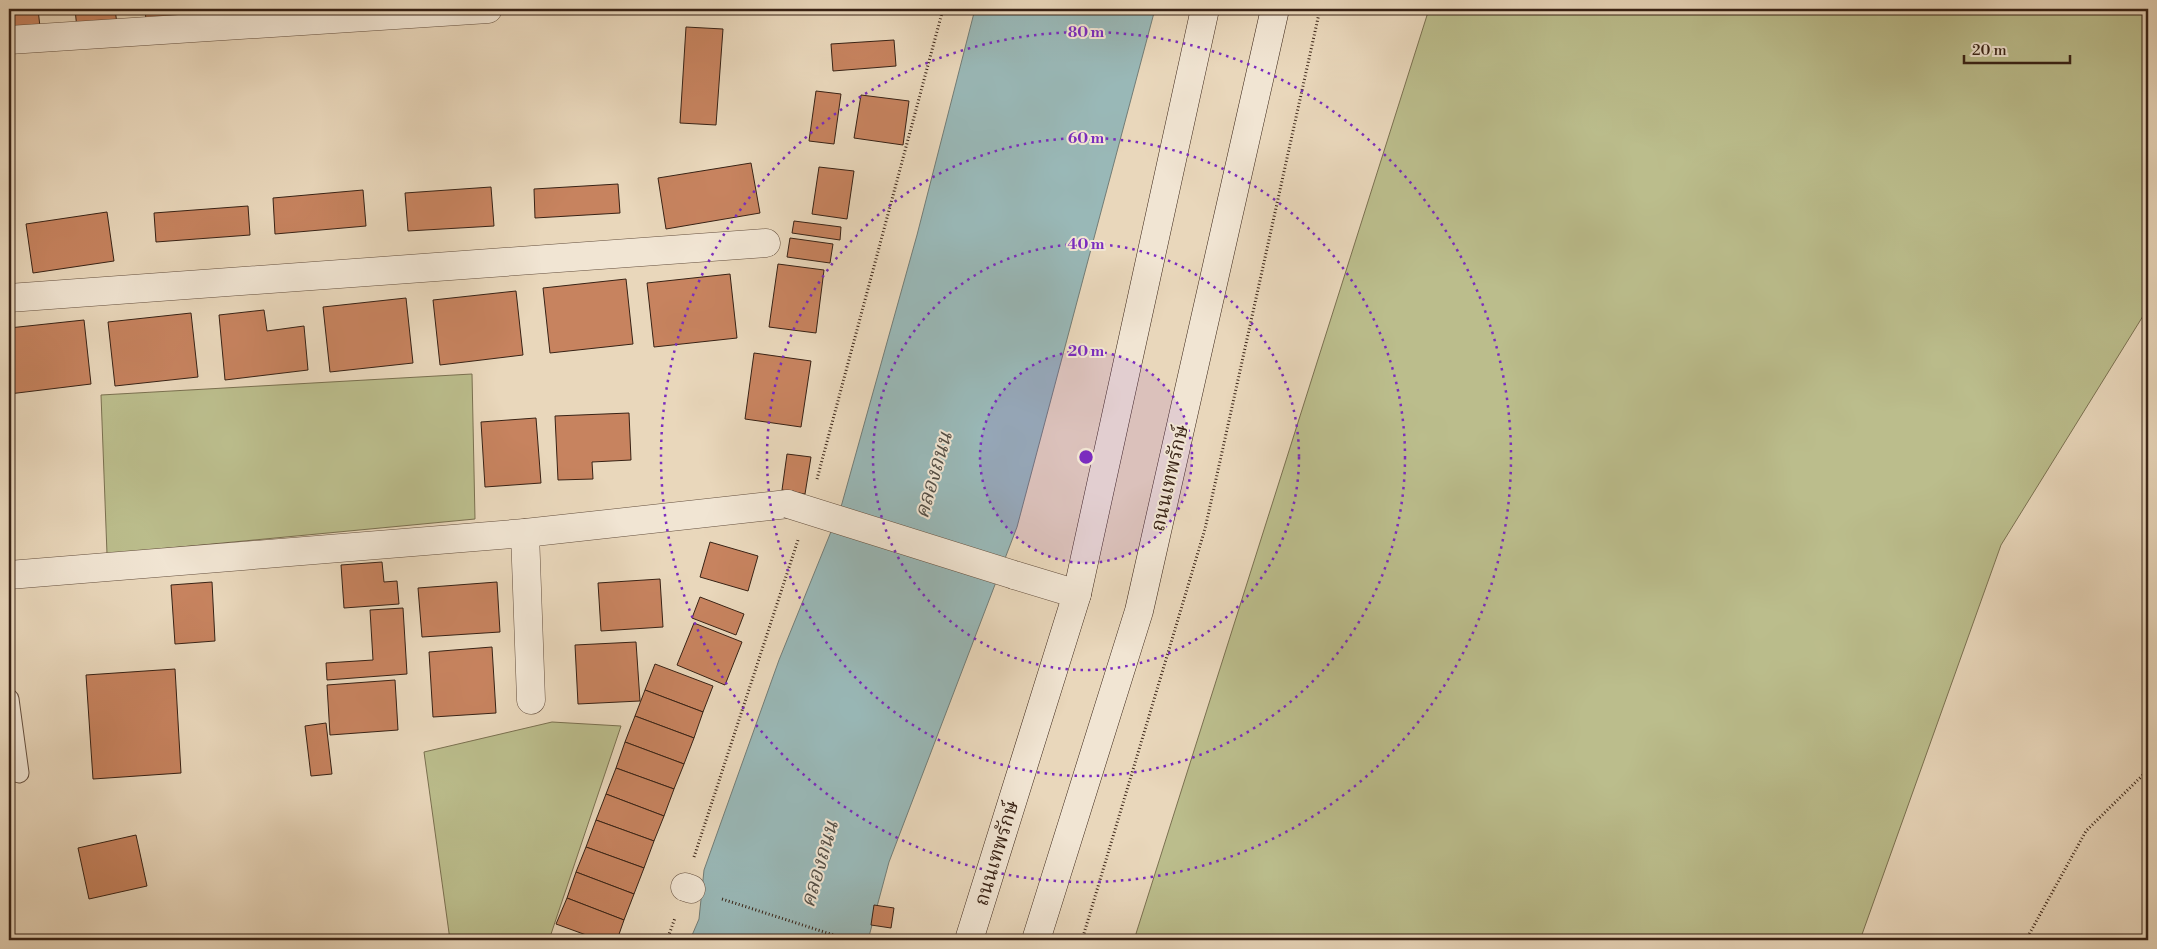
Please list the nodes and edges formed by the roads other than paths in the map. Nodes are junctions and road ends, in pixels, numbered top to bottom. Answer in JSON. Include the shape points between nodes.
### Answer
{"nodes":[{"id":1,"x":488,"y":9,"type":"edge"},
{"id":2,"x":1205,"y":9,"type":"edge"},
{"id":3,"x":1275,"y":9,"type":"edge"},
{"id":4,"x":9,"y":40,"type":"edge"},
{"id":5,"x":766,"y":243,"type":"dead end"},
{"id":6,"x":9,"y":298,"type":"edge"},
{"id":7,"x":526,"y":533,"type":"junction"},
{"id":8,"x":9,"y":575,"type":"edge"},
{"id":9,"x":1077,"y":594,"type":"junction"},
{"id":10,"x":9,"y":699,"type":"edge"},
{"id":11,"x":531,"y":700,"type":"dead end"},
{"id":12,"x":19,"y":773,"type":"dead end"},
{"id":13,"x":969,"y":940,"type":"edge"},
{"id":14,"x":1036,"y":940,"type":"edge"}],
"edges":[{"from":1,"to":4,"type":"street"},
{"from":2,"to":9,"type":"street","name":"ถนนเทพรักษ์"},
{"from":3,"to":14,"type":"street","name":"ถนนเทพรักษ์","via":[[1139,611]]},
{"from":5,"to":6,"type":"street"},
{"from":7,"to":8,"type":"street"},
{"from":7,"to":9,"type":"street","bridge":true,"via":[[788,504]]},
{"from":7,"to":11,"type":"street"},
{"from":9,"to":13,"type":"street","name":"ถนนเทพรักษ์"},
{"from":10,"to":12,"type":"lane"}]}
